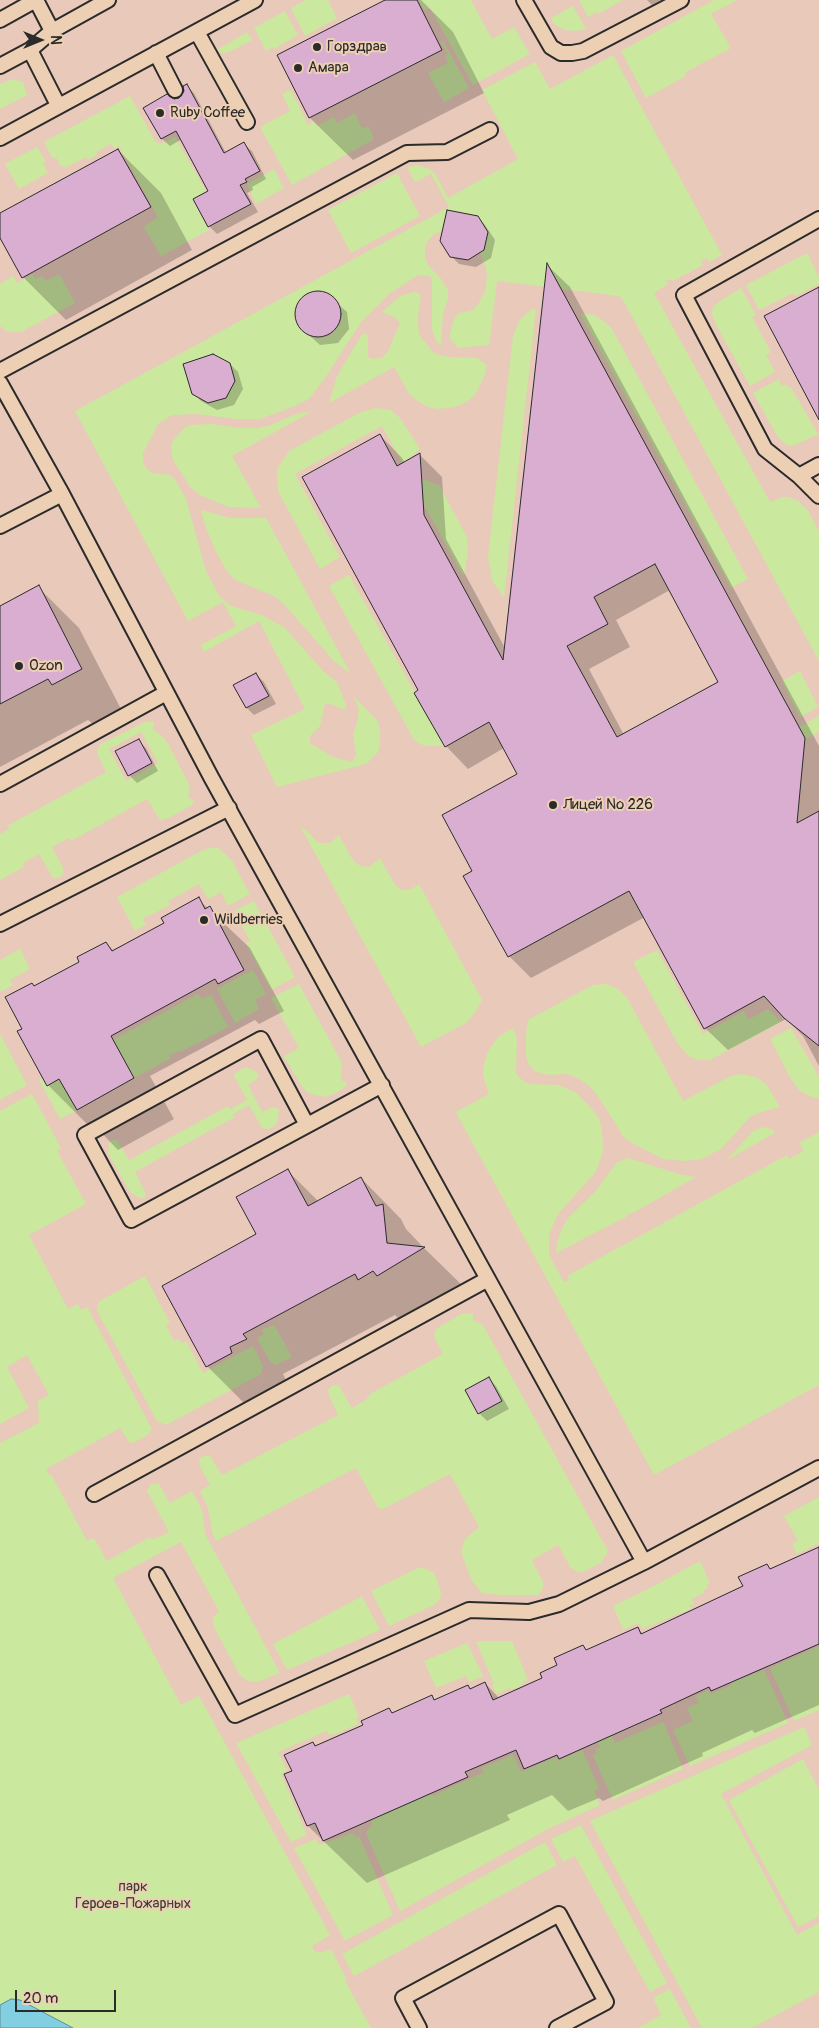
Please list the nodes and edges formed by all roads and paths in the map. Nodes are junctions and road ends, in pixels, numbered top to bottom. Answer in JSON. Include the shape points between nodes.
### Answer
{"nodes":[{"id":1,"x":36,"y":0,"type":"edge"},
{"id":2,"x":108,"y":0,"type":"edge"},
{"id":3,"x":255,"y":0,"type":"edge"},
{"id":4,"x":524,"y":0,"type":"edge"},
{"id":5,"x":681,"y":0,"type":"edge"},
{"id":6,"x":0,"y":20,"type":"edge"},
{"id":7,"x":52,"y":31,"type":"junction"},
{"id":8,"x":197,"y":32,"type":"junction"},
{"id":9,"x":30,"y":50,"type":"junction"},
{"id":10,"x":156,"y":54,"type":"junction"},
{"id":11,"x":0,"y":66,"type":"edge"},
{"id":12,"x":175,"y":90,"type":"dead end"},
{"id":13,"x":58,"y":105,"type":"junction"},
{"id":14,"x":247,"y":122,"type":"dead end"},
{"id":15,"x":490,"y":130,"type":"dead end"},
{"id":16,"x":0,"y":138,"type":"edge"},
{"id":17,"x":819,"y":220,"type":"edge"},
{"id":18,"x":0,"y":370,"type":"edge"},
{"id":19,"x":0,"y":383,"type":"edge"},
{"id":20,"x":819,"y":465,"type":"edge"},
{"id":21,"x":799,"y":476,"type":"junction"},
{"id":22,"x":62,"y":494,"type":"junction"},
{"id":23,"x":819,"y":496,"type":"edge"},
{"id":24,"x":0,"y":526,"type":"edge"},
{"id":25,"x":166,"y":693,"type":"junction"},
{"id":26,"x":0,"y":784,"type":"edge"},
{"id":27,"x":229,"y":808,"type":"junction"},
{"id":28,"x":0,"y":924,"type":"edge"},
{"id":29,"x":382,"y":1085,"type":"junction"},
{"id":30,"x":307,"y":1124,"type":"junction"},
{"id":31,"x":488,"y":1279,"type":"junction"},
{"id":32,"x":819,"y":1468,"type":"edge"},
{"id":33,"x":94,"y":1494,"type":"dead end"},
{"id":34,"x":644,"y":1562,"type":"junction"},
{"id":35,"x":157,"y":1574,"type":"dead end"},
{"id":36,"x":566,"y":2026,"type":"edge"},
{"id":37,"x":419,"y":2028,"type":"edge"}],
"edges":[{"from":1,"to":6,"type":"lane"},
{"from":1,"to":7,"type":"lane"},
{"from":2,"to":7,"type":"lane"},
{"from":3,"to":8,"type":"lane"},
{"from":4,"to":5,"type":"lane","via":[[551,47],[561,53],[583,51]]},
{"from":7,"to":9,"type":"lane"},
{"from":8,"to":10,"type":"lane"},
{"from":8,"to":14,"type":"lane"},
{"from":9,"to":11,"type":"lane"},
{"from":9,"to":13,"type":"lane"},
{"from":10,"to":12,"type":"lane"},
{"from":10,"to":13,"type":"lane"},
{"from":13,"to":16,"type":"lane"},
{"from":15,"to":18,"type":"lane","via":[[447,152],[408,153]]},
{"from":17,"to":21,"type":"lane","via":[[684,295],[765,449]]},
{"from":19,"to":22,"type":"lane"},
{"from":20,"to":21,"type":"lane"},
{"from":21,"to":23,"type":"lane"},
{"from":22,"to":24,"type":"lane"},
{"from":22,"to":25,"type":"lane"},
{"from":25,"to":26,"type":"lane"},
{"from":25,"to":27,"type":"lane"},
{"from":27,"to":28,"type":"lane"},
{"from":27,"to":29,"type":"lane"},
{"from":29,"to":30,"type":"lane"},
{"from":29,"to":31,"type":"lane"},
{"from":30,"to":30,"type":"lane","via":[[131,1220],[85,1135],[261,1039]]},
{"from":31,"to":33,"type":"lane"},
{"from":31,"to":34,"type":"lane"},
{"from":32,"to":34,"type":"lane"},
{"from":34,"to":35,"type":"lane","via":[[552,1606],[530,1612],[469,1610],[235,1715]]},
{"from":36,"to":37,"type":"lane","via":[[606,2002],[559,1914],[403,1998]]}]}
